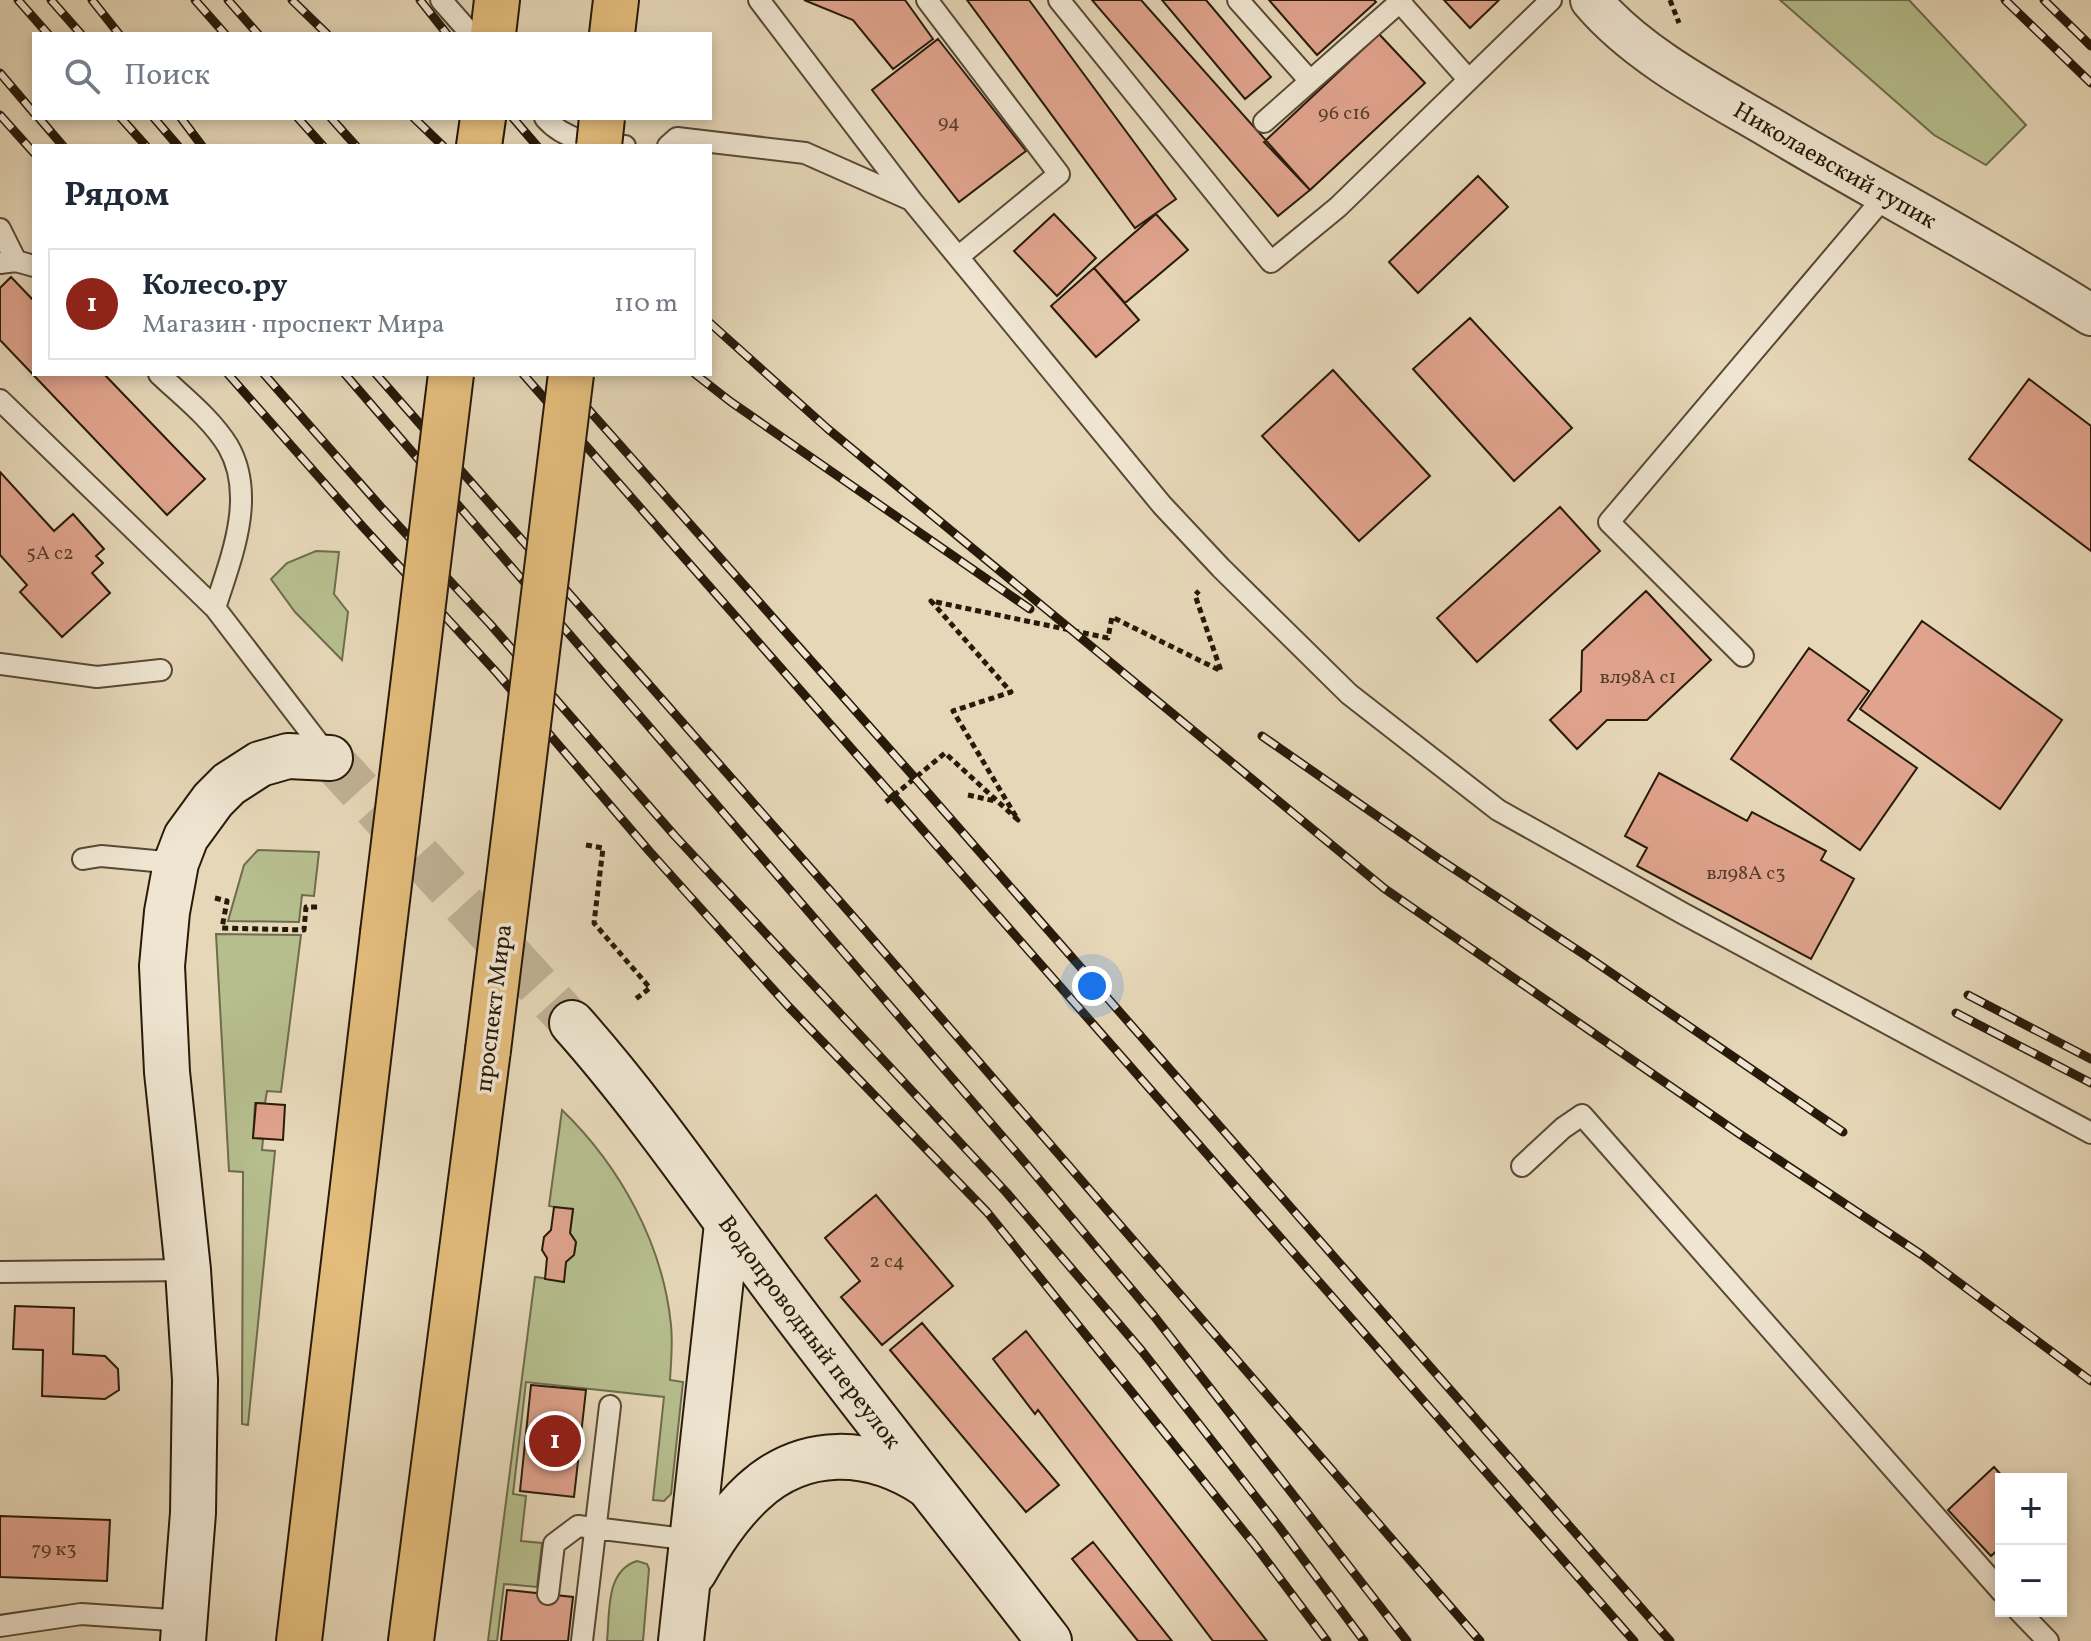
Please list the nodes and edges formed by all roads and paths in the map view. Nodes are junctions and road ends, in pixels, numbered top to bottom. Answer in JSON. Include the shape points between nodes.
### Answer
{"nodes":[{"id":1,"x":441,"y":0,"type":"edge"},
{"id":2,"x":497,"y":0,"type":"edge"},
{"id":3,"x":616,"y":0,"type":"edge"},
{"id":4,"x":759,"y":0,"type":"edge"},
{"id":5,"x":927,"y":0,"type":"edge"},
{"id":6,"x":1059,"y":0,"type":"edge"},
{"id":7,"x":1238,"y":0,"type":"edge"},
{"id":8,"x":1551,"y":0,"type":"edge"},
{"id":9,"x":1591,"y":0,"type":"edge"},
{"id":10,"x":1400,"y":1,"type":"edge"},
{"id":11,"x":469,"y":32,"type":"edge"},
{"id":12,"x":493,"y":32,"type":"edge"},
{"id":13,"x":612,"y":32,"type":"edge"},
{"id":14,"x":1468,"y":79,"type":"junction"},
{"id":15,"x":1310,"y":81,"type":"junction"},
{"id":16,"x":483,"y":120,"type":"edge"},
{"id":17,"x":547,"y":120,"type":"edge"},
{"id":18,"x":602,"y":120,"type":"edge"},
{"id":19,"x":1264,"y":122,"type":"dead end"},
{"id":20,"x":479,"y":144,"type":"edge"},
{"id":21,"x":592,"y":144,"type":"edge"},
{"id":22,"x":599,"y":144,"type":"edge"},
{"id":23,"x":670,"y":144,"type":"edge"},
{"id":24,"x":1885,"y":196,"type":"junction"},
{"id":25,"x":912,"y":201,"type":"junction"},
{"id":26,"x":0,"y":229,"type":"edge"},
{"id":27,"x":958,"y":257,"type":"junction"},
{"id":28,"x":17,"y":263,"type":"edge"},
{"id":29,"x":2091,"y":315,"type":"edge"},
{"id":30,"x":161,"y":376,"type":"edge"},
{"id":31,"x":451,"y":376,"type":"edge"},
{"id":32,"x":571,"y":376,"type":"edge"},
{"id":33,"x":0,"y":400,"type":"edge"},
{"id":34,"x":9,"y":416,"type":"edge"},
{"id":35,"x":1221,"y":568,"type":"junction"},
{"id":36,"x":215,"y":608,"type":"junction"},
{"id":37,"x":1743,"y":656,"type":"dead end"},
{"id":38,"x":0,"y":664,"type":"edge"},
{"id":39,"x":161,"y":670,"type":"dead end"},
{"id":40,"x":945,"y":753,"type":"junction"},
{"id":41,"x":330,"y":758,"type":"joint"},
{"id":42,"x":968,"y":795,"type":"dead end"},
{"id":43,"x":886,"y":802,"type":"dead end"},
{"id":44,"x":586,"y":845,"type":"dead end"},
{"id":45,"x":83,"y":859,"type":"dead end"},
{"id":46,"x":176,"y":863,"type":"junction"},
{"id":47,"x":215,"y":898,"type":"dead end"},
{"id":48,"x":320,"y":907,"type":"dead end"},
{"id":49,"x":633,"y":1001,"type":"dead end"},
{"id":50,"x":572,"y":1023,"type":"tunnel mouth"},
{"id":51,"x":2091,"y":1133,"type":"edge"},
{"id":52,"x":1522,"y":1166,"type":"dead end"},
{"id":53,"x":727,"y":1224,"type":"junction"},
{"id":54,"x":188,"y":1270,"type":"junction"},
{"id":55,"x":0,"y":1272,"type":"edge"},
{"id":56,"x":610,"y":1406,"type":"dead end"},
{"id":57,"x":934,"y":1491,"type":"junction"},
{"id":58,"x":596,"y":1528,"type":"junction"},
{"id":59,"x":691,"y":1561,"type":"junction"},
{"id":60,"x":1995,"y":1584,"type":"edge"},
{"id":61,"x":548,"y":1594,"type":"dead end"},
{"id":62,"x":2025,"y":1617,"type":"edge"},
{"id":63,"x":0,"y":1626,"type":"edge"},
{"id":64,"x":184,"y":1631,"type":"edge"},
{"id":65,"x":299,"y":1641,"type":"edge"},
{"id":66,"x":411,"y":1641,"type":"edge"},
{"id":67,"x":582,"y":1641,"type":"edge"},
{"id":68,"x":681,"y":1641,"type":"edge"},
{"id":69,"x":1049,"y":1641,"type":"edge"},
{"id":70,"x":2048,"y":1641,"type":"edge"}],
"edges":[{"from":1,"to":11,"type":"lane"},
{"from":2,"to":12,"type":"main road"},
{"from":3,"to":13,"type":"main road"},
{"from":4,"to":25,"type":"lane"},
{"from":5,"to":27,"type":"lane","via":[[1059,174]]},
{"from":6,"to":14,"type":"lane","via":[[1271,262],[1338,207]]},
{"from":7,"to":15,"type":"lane"},
{"from":8,"to":14,"type":"lane"},
{"from":9,"to":24,"type":"street","name":"Николаевский тупик","via":[[1692,81]]},
{"from":10,"to":14,"type":"lane"},
{"from":10,"to":15,"type":"lane"},
{"from":15,"to":19,"type":"lane"},
{"from":16,"to":20,"type":"main road"},
{"from":17,"to":21,"type":"lane"},
{"from":18,"to":22,"type":"main road","bridge":true},
{"from":23,"to":25,"type":"lane","via":[[677,138],[805,153]]},
{"from":24,"to":29,"type":"street","name":"Николаевский тупик"},
{"from":24,"to":37,"type":"lane","via":[[1609,522]]},
{"from":25,"to":27,"type":"lane"},
{"from":26,"to":28,"type":"lane"},
{"from":27,"to":35,"type":"lane","via":[[1162,505]]},
{"from":30,"to":36,"type":"lane","via":[[215,428],[229,448],[238,478],[242,510]]},
{"from":31,"to":65,"type":"main road","bridge":true},
{"from":32,"to":66,"type":"main road","name":"проспект Мира","bridge":true},
{"from":33,"to":34,"type":"lane"},
{"from":34,"to":36,"type":"lane"},
{"from":35,"to":40,"type":"path","via":[[1195,595],[1221,671],[1112,617],[1108,638],[931,601],[1011,692],[953,711],[1018,820]]},
{"from":35,"to":51,"type":"lane","via":[[1349,694],[1498,810]]},
{"from":36,"to":41,"type":"lane"},
{"from":38,"to":39,"type":"lane","via":[[97,677]]},
{"from":40,"to":42,"type":"path","via":[[995,801]]},
{"from":40,"to":43,"type":"path"},
{"from":41,"to":46,"type":"main road","via":[[288,756],[245,773],[198,817]]},
{"from":44,"to":49,"type":"path","via":[[603,848],[594,923],[650,988]]},
{"from":45,"to":46,"type":"lane"},
{"from":46,"to":54,"type":"main road","via":[[162,966],[167,1072]]},
{"from":47,"to":48,"type":"path","via":[[227,901],[222,928],[304,930],[306,907]]},
{"from":50,"to":53,"type":"main road","name":"Водопроводный переулок","via":[[620,1077]]},
{"from":52,"to":60,"type":"lane","via":[[1582,1115]]},
{"from":53,"to":57,"type":"main road","name":"Водопроводный переулок"},
{"from":53,"to":59,"type":"main road"},
{"from":54,"to":55,"type":"lane"},
{"from":54,"to":64,"type":"main road","via":[[195,1380]]},
{"from":56,"to":58,"type":"lane"},
{"from":57,"to":59,"type":"main road","via":[[885,1462],[832,1457],[795,1466],[746,1499]]},
{"from":57,"to":69,"type":"main road","name":"Водопроводный переулок"},
{"from":58,"to":59,"type":"lane"},
{"from":58,"to":61,"type":"lane","via":[[578,1526],[554,1544]]},
{"from":58,"to":67,"type":"lane"},
{"from":59,"to":68,"type":"main road"},
{"from":62,"to":70,"type":"lane"},
{"from":63,"to":64,"type":"lane","via":[[81,1614]]}]}
